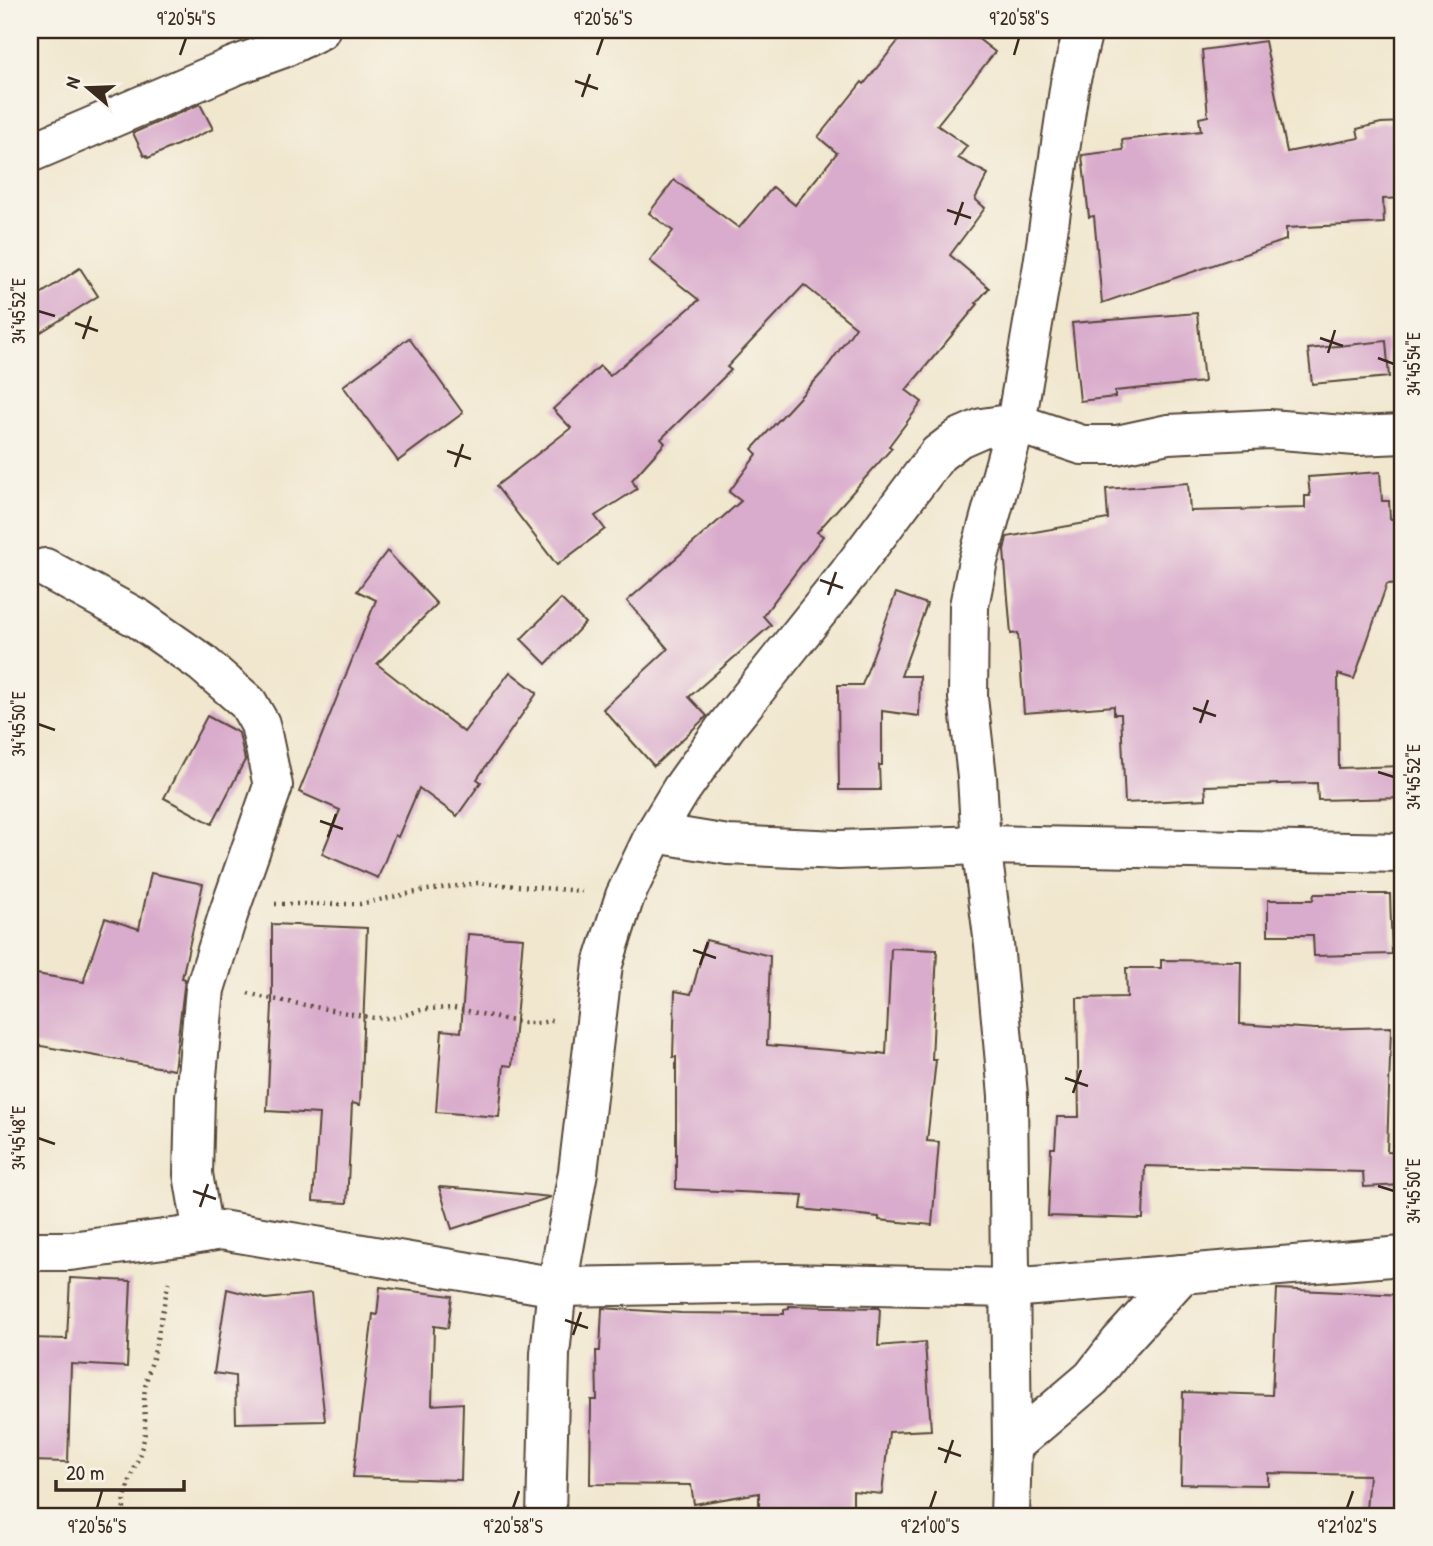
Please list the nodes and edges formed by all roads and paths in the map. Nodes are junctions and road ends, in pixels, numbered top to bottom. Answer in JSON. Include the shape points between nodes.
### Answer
{"nodes":[{"id":1,"x":320,"y":30,"type":"edge"},
{"id":2,"x":1083,"y":30,"type":"edge"},
{"id":3,"x":30,"y":153,"type":"edge"},
{"id":4,"x":1016,"y":423,"type":"junction"},
{"id":5,"x":1403,"y":434,"type":"edge"},
{"id":6,"x":45,"y":568,"type":"dead end"},
{"id":7,"x":655,"y":833,"type":"junction"},
{"id":8,"x":981,"y":845,"type":"junction"},
{"id":9,"x":1403,"y":853,"type":"edge"},
{"id":10,"x":625,"y":896,"type":"junction"},
{"id":11,"x":228,"y":915,"type":"junction"},
{"id":12,"x":209,"y":975,"type":"junction"},
{"id":13,"x":597,"y":1010,"type":"junction"},
{"id":14,"x":192,"y":1235,"type":"junction"},
{"id":15,"x":30,"y":1251,"type":"edge"},
{"id":16,"x":1403,"y":1256,"type":"edge"},
{"id":17,"x":1182,"y":1274,"type":"junction"},
{"id":18,"x":557,"y":1287,"type":"junction"},
{"id":19,"x":1010,"y":1288,"type":"junction"},
{"id":20,"x":1012,"y":1446,"type":"junction"},
{"id":21,"x":124,"y":1516,"type":"edge"},
{"id":22,"x":546,"y":1516,"type":"edge"},
{"id":23,"x":1010,"y":1516,"type":"edge"}],
"edges":[{"from":1,"to":3,"type":"street"},
{"from":2,"to":4,"type":"street","via":[[1070,83]]},
{"from":4,"to":5,"type":"street","via":[[1082,445],[1117,445],[1168,434],[1269,429],[1356,436]]},
{"from":4,"to":7,"type":"street","via":[[982,428],[937,454],[725,728]]},
{"from":4,"to":8,"type":"street","via":[[969,606],[968,698]]},
{"from":6,"to":11,"type":"street","via":[[139,620],[202,663],[248,704],[260,724],[273,786]]},
{"from":7,"to":8,"type":"street","via":[[728,845],[839,850]]},
{"from":7,"to":10,"type":"street"},
{"from":8,"to":9,"type":"street"},
{"from":8,"to":19,"type":"street","via":[[1008,1095]]},
{"from":10,"to":11,"type":"path","via":[[478,883],[360,904],[278,903]]},
{"from":10,"to":13,"type":"street","via":[[603,964]]},
{"from":11,"to":12,"type":"street"},
{"from":12,"to":13,"type":"path","via":[[236,990],[262,997],[374,1018],[454,1007],[540,1023]]},
{"from":12,"to":14,"type":"street","via":[[197,1084]]},
{"from":13,"to":18,"type":"street","via":[[578,1172]]},
{"from":14,"to":15,"type":"street","via":[[70,1251]]},
{"from":14,"to":18,"type":"street","via":[[221,1230]]},
{"from":14,"to":21,"type":"path","via":[[145,1387],[143,1443],[129,1482]]},
{"from":16,"to":17,"type":"street"},
{"from":17,"to":19,"type":"street"},
{"from":17,"to":20,"type":"street","via":[[1092,1378]]},
{"from":18,"to":19,"type":"street","via":[[785,1283]]},
{"from":18,"to":22,"type":"street","via":[[550,1354]]},
{"from":19,"to":20,"type":"street"},
{"from":20,"to":23,"type":"street"}]}
